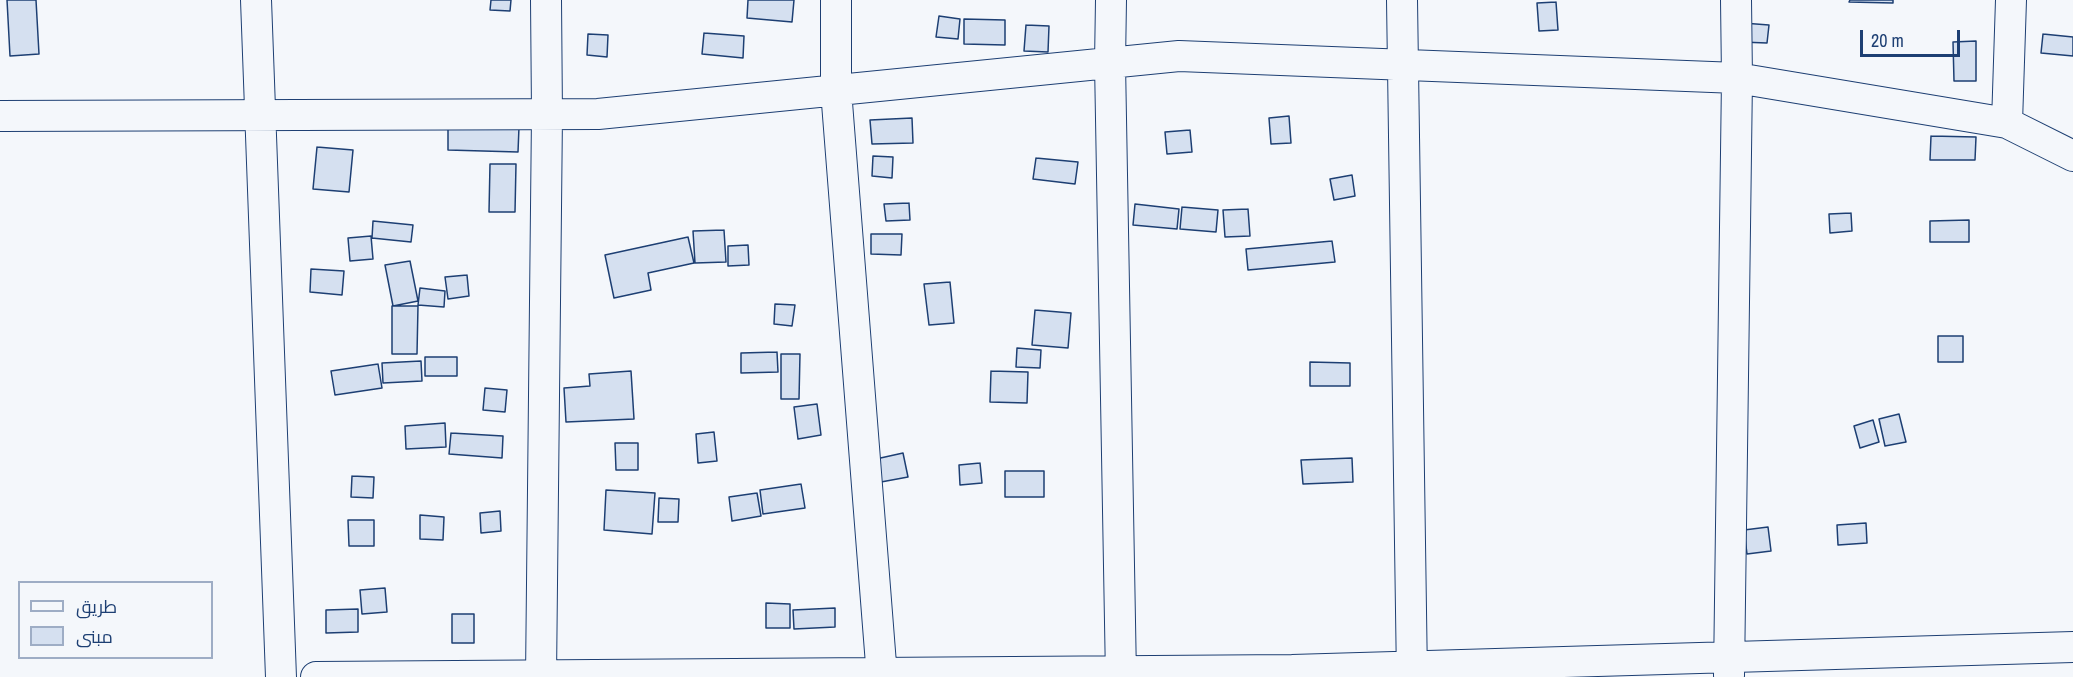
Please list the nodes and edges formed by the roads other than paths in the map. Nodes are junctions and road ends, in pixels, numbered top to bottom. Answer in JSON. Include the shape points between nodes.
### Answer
{"nodes":[{"id":1,"x":256,"y":0,"type":"edge"},
{"id":2,"x":546,"y":0,"type":"edge"},
{"id":3,"x":836,"y":0,"type":"edge"},
{"id":4,"x":1111,"y":0,"type":"edge"},
{"id":5,"x":1402,"y":0,"type":"edge"},
{"id":6,"x":1736,"y":0,"type":"edge"},
{"id":7,"x":2011,"y":0,"type":"edge"},
{"id":8,"x":1110,"y":63,"type":"junction"},
{"id":9,"x":1402,"y":65,"type":"junction"},
{"id":10,"x":1737,"y":78,"type":"junction"},
{"id":11,"x":836,"y":90,"type":"junction"},
{"id":12,"x":547,"y":114,"type":"junction"},
{"id":13,"x":261,"y":115,"type":"junction"},
{"id":14,"x":0,"y":116,"type":"edge"},
{"id":15,"x":2007,"y":123,"type":"junction"},
{"id":16,"x":2073,"y":156,"type":"edge"},
{"id":17,"x":2073,"y":646,"type":"edge"},
{"id":18,"x":1729,"y":667,"type":"edge"},
{"id":19,"x":1412,"y":672,"type":"edge"},
{"id":20,"x":1120,"y":674,"type":"edge"},
{"id":21,"x":882,"y":675,"type":"edge"},
{"id":22,"x":541,"y":676,"type":"edge"},
{"id":23,"x":281,"y":677,"type":"edge"},
{"id":24,"x":316,"y":677,"type":"edge"}],
"edges":[{"from":1,"to":13,"type":"street"},
{"from":2,"to":12,"type":"street"},
{"from":3,"to":11,"type":"street"},
{"from":4,"to":8,"type":"street"},
{"from":5,"to":9,"type":"street"},
{"from":6,"to":10,"type":"street"},
{"from":7,"to":15,"type":"street"},
{"from":8,"to":9,"type":"street","via":[[1179,56]]},
{"from":8,"to":11,"type":"street"},
{"from":8,"to":20,"type":"street"},
{"from":9,"to":10,"type":"street"},
{"from":9,"to":19,"type":"street"},
{"from":10,"to":15,"type":"street"},
{"from":10,"to":18,"type":"street"},
{"from":11,"to":12,"type":"street","via":[[598,114]]},
{"from":11,"to":21,"type":"street"},
{"from":12,"to":13,"type":"street"},
{"from":12,"to":22,"type":"street"},
{"from":13,"to":14,"type":"street"},
{"from":13,"to":23,"type":"street"},
{"from":15,"to":16,"type":"street"},
{"from":17,"to":18,"type":"street"},
{"from":18,"to":19,"type":"street"},
{"from":19,"to":20,"type":"street"},
{"from":20,"to":21,"type":"street"},
{"from":21,"to":22,"type":"street"},
{"from":22,"to":24,"type":"street"}]}
